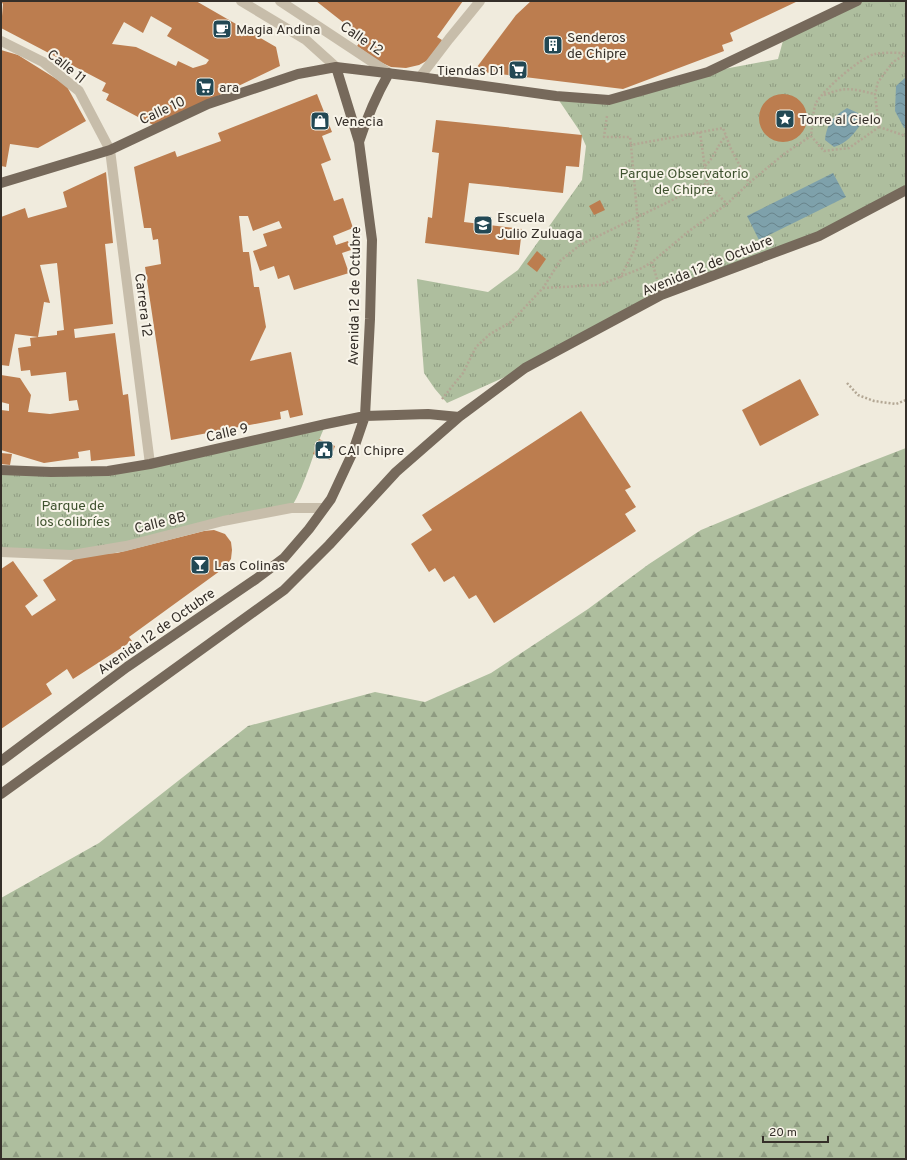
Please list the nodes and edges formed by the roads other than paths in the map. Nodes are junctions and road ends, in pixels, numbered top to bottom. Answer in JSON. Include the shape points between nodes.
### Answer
{"nodes":[{"id":1,"x":241,"y":1,"type":"edge"},
{"id":2,"x":280,"y":1,"type":"edge"},
{"id":3,"x":480,"y":1,"type":"edge"},
{"id":4,"x":857,"y":1,"type":"edge"},
{"id":5,"x":253,"y":4,"type":"edge"},
{"id":6,"x":1,"y":41,"type":"edge"},
{"id":7,"x":336,"y":67,"type":"junction"},
{"id":8,"x":389,"y":73,"type":"junction"},
{"id":9,"x":420,"y":77,"type":"junction"},
{"id":10,"x":359,"y":142,"type":"junction"},
{"id":11,"x":110,"y":150,"type":"junction"},
{"id":12,"x":1,"y":183,"type":"edge"},
{"id":13,"x":906,"y":190,"type":"edge"},
{"id":14,"x":365,"y":416,"type":"junction"},
{"id":15,"x":459,"y":418,"type":"junction"},
{"id":16,"x":150,"y":464,"type":"junction"},
{"id":17,"x":1,"y":470,"type":"edge"},
{"id":18,"x":324,"y":508,"type":"junction"},
{"id":19,"x":1,"y":552,"type":"edge"},
{"id":20,"x":1,"y":761,"type":"edge"},
{"id":21,"x":1,"y":794,"type":"edge"}],
"edges":[{"from":1,"to":5,"type":"street"},
{"from":2,"to":8,"type":"street","name":"Calle 12"},
{"from":3,"to":9,"type":"street"},
{"from":4,"to":9,"type":"main road","via":[[708,72],[609,100],[556,96]]},
{"from":5,"to":7,"type":"street","via":[[306,40]]},
{"from":6,"to":11,"type":"street","name":"Calle 11","via":[[43,62],[79,91]]},
{"from":7,"to":8,"type":"main road"},
{"from":7,"to":10,"type":"main road","name":"Avenida 12 de Octubre"},
{"from":7,"to":11,"type":"main road","name":"Calle 10","via":[[298,74],[208,104]]},
{"from":8,"to":9,"type":"main road"},
{"from":8,"to":10,"type":"main road","via":[[372,106]]},
{"from":10,"to":14,"type":"main road","name":"Avenida 12 de Octubre","via":[[372,240]]},
{"from":11,"to":12,"type":"main road","name":"Calle 10"},
{"from":11,"to":16,"type":"street","name":"Carrera 12"},
{"from":13,"to":15,"type":"main road","name":"Avenida 12 de Octubre","via":[[819,236],[661,295],[525,368]]},
{"from":14,"to":15,"type":"main road","name":"Calle 9","via":[[428,414]]},
{"from":14,"to":16,"type":"main road","name":"Calle 9"},
{"from":14,"to":18,"type":"main road","name":"Avenida 12 de Octubre","via":[[352,454]]},
{"from":15,"to":21,"type":"main road","name":"Avenida 12 de Octubre","via":[[396,472],[284,590]]},
{"from":16,"to":17,"type":"main road","name":"Calle 9","via":[[108,471]]},
{"from":18,"to":19,"type":"street","name":"Calle 8B","via":[[291,508],[223,521],[126,546],[72,555]]},
{"from":18,"to":20,"type":"main road","name":"Avenida 12 de Octubre","via":[[284,558],[127,666]]}]}
